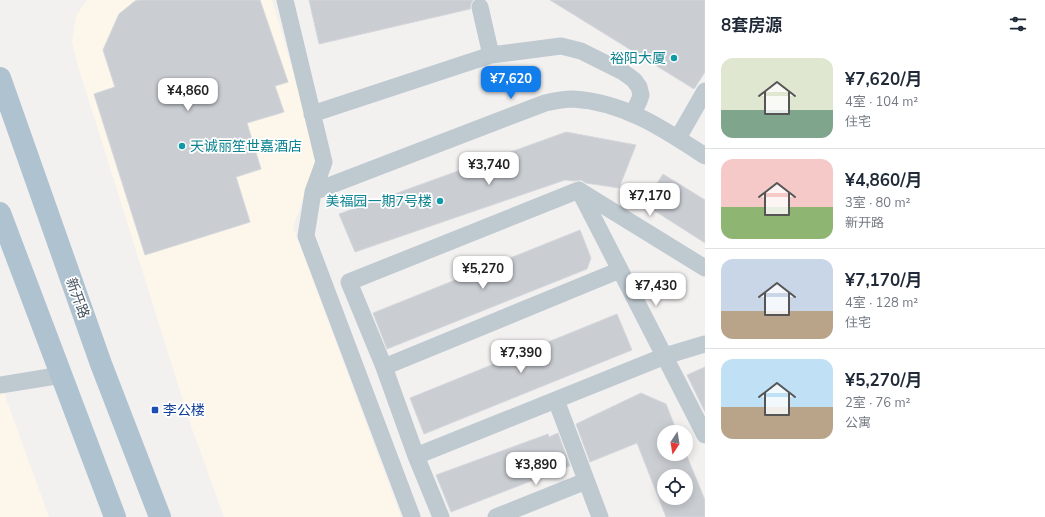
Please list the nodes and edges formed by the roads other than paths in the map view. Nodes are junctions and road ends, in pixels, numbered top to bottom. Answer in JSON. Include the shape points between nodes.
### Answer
{"nodes":[{"id":1,"x":285,"y":0,"type":"edge"},
{"id":2,"x":480,"y":7,"type":"dead end"},
{"id":3,"x":491,"y":55,"type":"junction"},
{"id":4,"x":0,"y":78,"type":"edge"},
{"id":5,"x":705,"y":91,"type":"edge"},
{"id":6,"x":633,"y":113,"type":"junction"},
{"id":7,"x":312,"y":114,"type":"junction"},
{"id":8,"x":678,"y":138,"type":"junction"},
{"id":9,"x":705,"y":156,"type":"edge"},
{"id":10,"x":580,"y":190,"type":"junction"},
{"id":11,"x":313,"y":192,"type":"junction"},
{"id":12,"x":0,"y":213,"type":"edge"},
{"id":13,"x":705,"y":268,"type":"edge"},
{"id":14,"x":620,"y":270,"type":"junction"},
{"id":15,"x":705,"y":344,"type":"edge"},
{"id":16,"x":665,"y":356,"type":"junction"},
{"id":17,"x":384,"y":367,"type":"junction"},
{"id":18,"x":62,"y":375,"type":"junction"},
{"id":19,"x":0,"y":385,"type":"edge"},
{"id":20,"x":556,"y":400,"type":"junction"},
{"id":21,"x":705,"y":432,"type":"edge"},
{"id":22,"x":416,"y":456,"type":"junction"},
{"id":23,"x":586,"y":481,"type":"junction"},
{"id":24,"x":115,"y":517,"type":"edge"},
{"id":25,"x":160,"y":517,"type":"edge"},
{"id":26,"x":412,"y":517,"type":"edge"},
{"id":27,"x":441,"y":517,"type":"edge"},
{"id":28,"x":496,"y":517,"type":"edge"},
{"id":29,"x":600,"y":517,"type":"edge"}],
"edges":[{"from":1,"to":7,"type":"street"},
{"from":2,"to":3,"type":"street"},
{"from":3,"to":6,"type":"street","via":[[561,46],[581,52],[634,80],[641,95]]},
{"from":3,"to":7,"type":"street"},
{"from":4,"to":25,"type":"main road","name":"新开路","via":[[101,364]]},
{"from":5,"to":8,"type":"street"},
{"from":6,"to":8,"type":"street"},
{"from":6,"to":11,"type":"street","via":[[603,104],[572,99],[545,103]]},
{"from":7,"to":11,"type":"street","via":[[324,162]]},
{"from":8,"to":9,"type":"street"},
{"from":10,"to":13,"type":"street"},
{"from":10,"to":14,"type":"street"},
{"from":10,"to":17,"type":"street","via":[[349,282]]},
{"from":11,"to":26,"type":"street","via":[[306,236]]},
{"from":12,"to":18,"type":"main road"},
{"from":14,"to":16,"type":"street"},
{"from":14,"to":17,"type":"street"},
{"from":15,"to":16,"type":"street"},
{"from":16,"to":20,"type":"street"},
{"from":16,"to":21,"type":"street"},
{"from":17,"to":22,"type":"street"},
{"from":18,"to":19,"type":"street"},
{"from":18,"to":24,"type":"main road"},
{"from":20,"to":22,"type":"street"},
{"from":20,"to":23,"type":"street"},
{"from":22,"to":27,"type":"street"},
{"from":23,"to":28,"type":"street"},
{"from":23,"to":29,"type":"street"}]}
